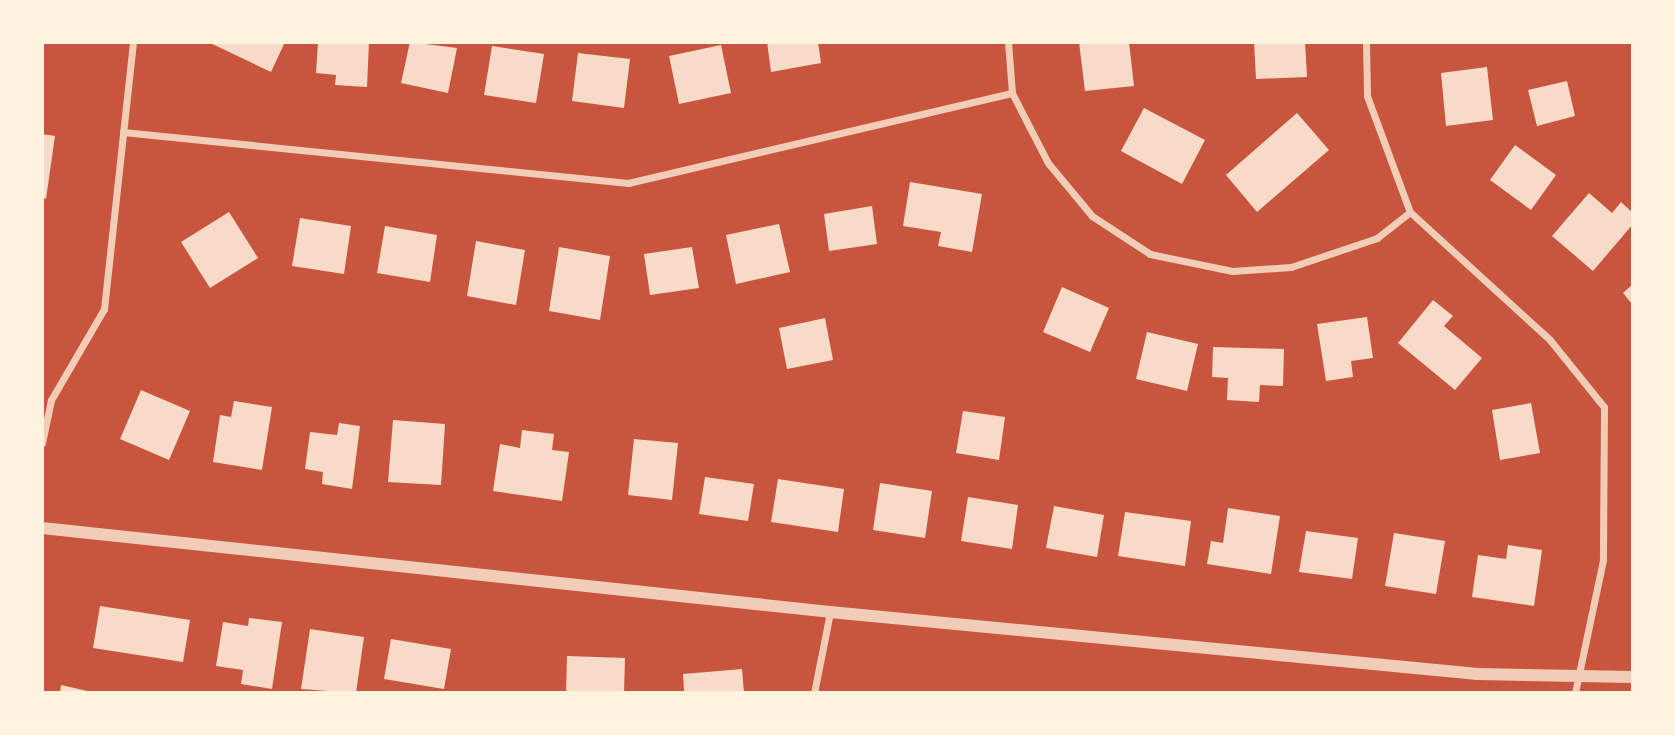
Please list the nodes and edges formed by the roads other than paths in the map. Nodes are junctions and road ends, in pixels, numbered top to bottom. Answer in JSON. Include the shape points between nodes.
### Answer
{"nodes":[{"id":1,"x":133,"y":42,"type":"edge"},
{"id":2,"x":1008,"y":42,"type":"edge"},
{"id":3,"x":1366,"y":42,"type":"edge"},
{"id":4,"x":1012,"y":93,"type":"junction"},
{"id":5,"x":123,"y":132,"type":"junction"},
{"id":6,"x":1410,"y":212,"type":"junction"},
{"id":7,"x":42,"y":443,"type":"edge"},
{"id":8,"x":42,"y":528,"type":"edge"},
{"id":9,"x":830,"y":612,"type":"junction"},
{"id":10,"x":1580,"y":677,"type":"junction"},
{"id":11,"x":1633,"y":677,"type":"edge"},
{"id":12,"x":814,"y":693,"type":"edge"},
{"id":13,"x":1575,"y":693,"type":"edge"}],
"edges":[{"from":1,"to":5,"type":"street"},
{"from":2,"to":4,"type":"street"},
{"from":3,"to":6,"type":"street","via":[[1367,96]]},
{"from":4,"to":5,"type":"street","via":[[628,183]]},
{"from":4,"to":6,"type":"street","via":[[1048,163],[1092,216],[1150,254],[1232,271],[1291,267],[1377,238]]},
{"from":5,"to":7,"type":"street","via":[[104,309],[51,400]]},
{"from":6,"to":10,"type":"street","via":[[1549,340],[1604,407],[1603,560]]},
{"from":8,"to":9,"type":"street"},
{"from":9,"to":10,"type":"street","via":[[1478,674]]},
{"from":9,"to":12,"type":"street"},
{"from":10,"to":11,"type":"street"},
{"from":10,"to":13,"type":"street"}]}
